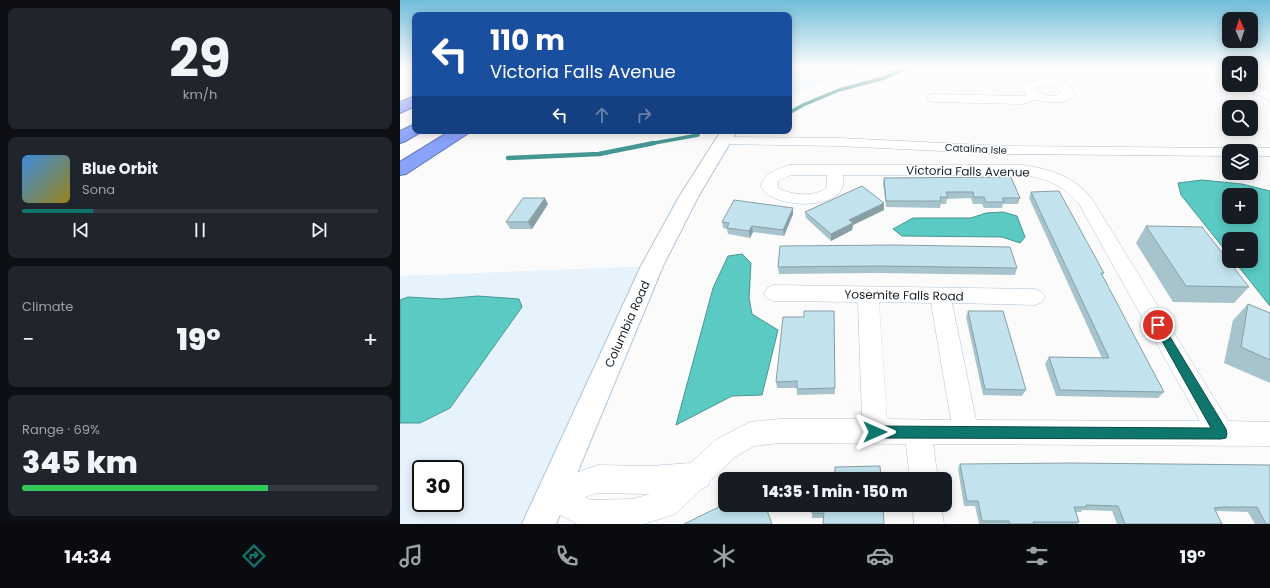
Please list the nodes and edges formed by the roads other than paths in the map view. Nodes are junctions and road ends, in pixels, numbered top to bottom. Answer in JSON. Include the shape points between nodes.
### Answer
{"nodes":[{"id":1,"x":1031,"y":91,"type":"edge"},
{"id":2,"x":1068,"y":91,"type":"edge"},
{"id":3,"x":1260,"y":92,"type":"edge"},
{"id":4,"x":1037,"y":96,"type":"junction"},
{"id":5,"x":933,"y":98,"type":"dead end"},
{"id":6,"x":412,"y":102,"type":"edge"},
{"id":7,"x":400,"y":108,"type":"edge"},
{"id":8,"x":1270,"y":108,"type":"edge"},
{"id":9,"x":412,"y":131,"type":"edge"},
{"id":10,"x":456,"y":134,"type":"edge"},
{"id":11,"x":726,"y":136,"type":"edge"},
{"id":12,"x":400,"y":138,"type":"edge"},
{"id":13,"x":1222,"y":152,"type":"edge"},
{"id":14,"x":1258,"y":152,"type":"edge"},
{"id":15,"x":1270,"y":152,"type":"edge"},
{"id":16,"x":400,"y":170,"type":"edge"},
{"id":17,"x":835,"y":170,"type":"dead end"},
{"id":18,"x":774,"y":293,"type":"dead end"},
{"id":19,"x":868,"y":295,"type":"junction"},
{"id":20,"x":940,"y":296,"type":"junction"},
{"id":21,"x":1035,"y":297,"type":"dead end"},
{"id":22,"x":875,"y":432,"type":"junction"},
{"id":23,"x":918,"y":432,"type":"junction"},
{"id":24,"x":966,"y":432,"type":"junction"},
{"id":25,"x":1221,"y":434,"type":"junction"},
{"id":26,"x":1270,"y":434,"type":"edge"},
{"id":27,"x":923,"y":472,"type":"edge"},
{"id":28,"x":552,"y":495,"type":"junction"},
{"id":29,"x":928,"y":512,"type":"edge"},
{"id":30,"x":539,"y":524,"type":"edge"},
{"id":31,"x":929,"y":524,"type":"edge"}],
"edges":[{"from":1,"to":4,"type":"street"},
{"from":2,"to":4,"type":"street","via":[[1066,97],[1054,99]]},
{"from":3,"to":8,"type":"street","via":[[1259,97]]},
{"from":4,"to":5,"type":"street","via":[[1022,100]]},
{"from":6,"to":7,"type":"highway"},
{"from":9,"to":12,"type":"highway"},
{"from":10,"to":16,"type":"highway"},
{"from":11,"to":13,"type":"street","name":"Catalina Isle","via":[[1004,150]]},
{"from":11,"to":28,"type":"street","name":"Columbia Road","via":[[675,220],[652,266]]},
{"from":14,"to":15,"type":"street"},
{"from":17,"to":25,"type":"street","name":"Victoria Falls Avenue","via":[[1022,170],[1044,173],[1067,183],[1086,202]]},
{"from":18,"to":19,"type":"street","name":"Yosemite Falls Road"},
{"from":19,"to":20,"type":"street","name":"Yosemite Falls Road"},
{"from":19,"to":22,"type":"street"},
{"from":20,"to":21,"type":"street","name":"Yosemite Falls Road"},
{"from":20,"to":24,"type":"street"},
{"from":22,"to":23,"type":"street"},
{"from":22,"to":28,"type":"street","via":[[780,431],[750,434],[726,448],[665,504],[632,513],[588,514]]},
{"from":23,"to":24,"type":"street"},
{"from":23,"to":27,"type":"street"},
{"from":24,"to":25,"type":"street"},
{"from":25,"to":26,"type":"street"},
{"from":28,"to":30,"type":"street","name":"Columbia Road"},
{"from":29,"to":31,"type":"street"}]}
